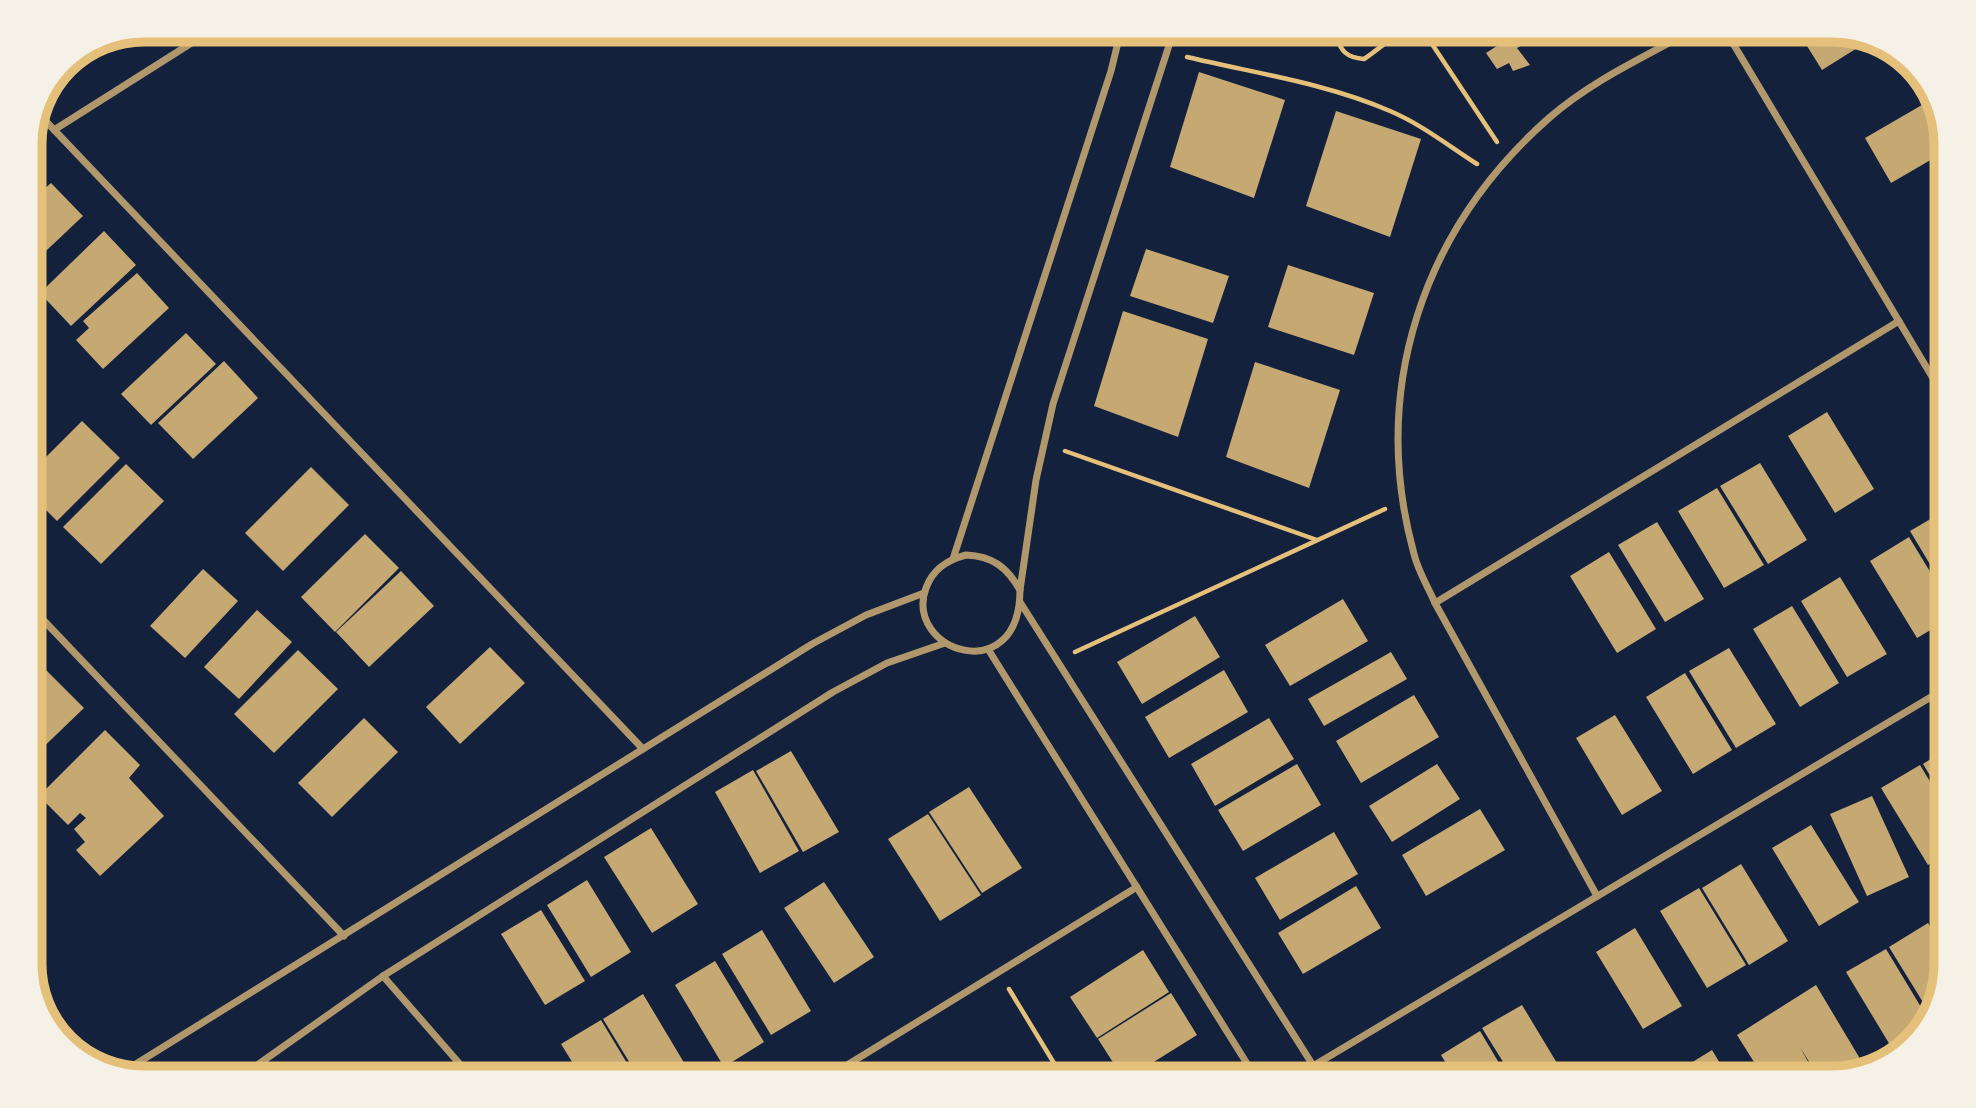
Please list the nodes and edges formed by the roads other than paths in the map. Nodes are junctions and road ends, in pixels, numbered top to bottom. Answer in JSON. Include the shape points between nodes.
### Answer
{"nodes":[{"id":1,"x":193,"y":42,"type":"edge"},
{"id":2,"x":1118,"y":42,"type":"edge"},
{"id":3,"x":1170,"y":42,"type":"edge"},
{"id":4,"x":1671,"y":42,"type":"edge"},
{"id":5,"x":1732,"y":42,"type":"edge"},
{"id":6,"x":45,"y":120,"type":"edge"},
{"id":7,"x":54,"y":130,"type":"junction"},
{"id":8,"x":1899,"y":321,"type":"junction"},
{"id":9,"x":1934,"y":380,"type":"edge"},
{"id":10,"x":953,"y":559,"type":"junction"},
{"id":11,"x":1020,"y":590,"type":"junction"},
{"id":12,"x":925,"y":593,"type":"junction"},
{"id":13,"x":1020,"y":602,"type":"junction"},
{"id":14,"x":1435,"y":603,"type":"junction"},
{"id":15,"x":42,"y":619,"type":"edge"},
{"id":16,"x":944,"y":643,"type":"junction"},
{"id":17,"x":988,"y":649,"type":"junction"},
{"id":18,"x":1934,"y":695,"type":"edge"},
{"id":19,"x":643,"y":749,"type":"junction"},
{"id":20,"x":1136,"y":887,"type":"junction"},
{"id":21,"x":1597,"y":896,"type":"junction"},
{"id":22,"x":344,"y":936,"type":"junction"},
{"id":23,"x":383,"y":976,"type":"junction"},
{"id":24,"x":134,"y":1065,"type":"edge"},
{"id":25,"x":256,"y":1066,"type":"edge"},
{"id":26,"x":461,"y":1066,"type":"edge"},
{"id":27,"x":846,"y":1066,"type":"edge"},
{"id":28,"x":1248,"y":1066,"type":"edge"},
{"id":29,"x":1312,"y":1066,"type":"joint"}],
"edges":[{"from":1,"to":7,"type":"street"},
{"from":2,"to":10,"type":"street"},
{"from":3,"to":11,"type":"street","via":[[1053,404]]},
{"from":4,"to":14,"type":"street","via":[[1598,82],[1550,117],[1508,157],[1459,222],[1432,274],[1413,328],[1401,386],[1398,444],[1402,501],[1415,557]]},
{"from":5,"to":8,"type":"street"},
{"from":6,"to":7,"type":"street"},
{"from":7,"to":19,"type":"street"},
{"from":8,"to":9,"type":"street"},
{"from":8,"to":14,"type":"street"},
{"from":10,"to":11,"type":"street","via":[[966,555],[992,560],[1004,567]]},
{"from":10,"to":12,"type":"street","via":[[930,578]]},
{"from":11,"to":13,"type":"street"},
{"from":12,"to":16,"type":"street","via":[[924,612]]},
{"from":12,"to":19,"type":"street","via":[[838,629]]},
{"from":13,"to":17,"type":"street","via":[[1012,631]]},
{"from":13,"to":29,"type":"street"},
{"from":14,"to":21,"type":"street"},
{"from":15,"to":22,"type":"street"},
{"from":16,"to":17,"type":"street","via":[[958,650]]},
{"from":16,"to":23,"type":"street","via":[[887,663],[842,687]]},
{"from":17,"to":20,"type":"street"},
{"from":18,"to":21,"type":"street"},
{"from":19,"to":22,"type":"street"},
{"from":20,"to":27,"type":"street"},
{"from":20,"to":28,"type":"street"},
{"from":21,"to":29,"type":"street"},
{"from":22,"to":24,"type":"street"},
{"from":23,"to":25,"type":"street"},
{"from":23,"to":26,"type":"street"}]}
